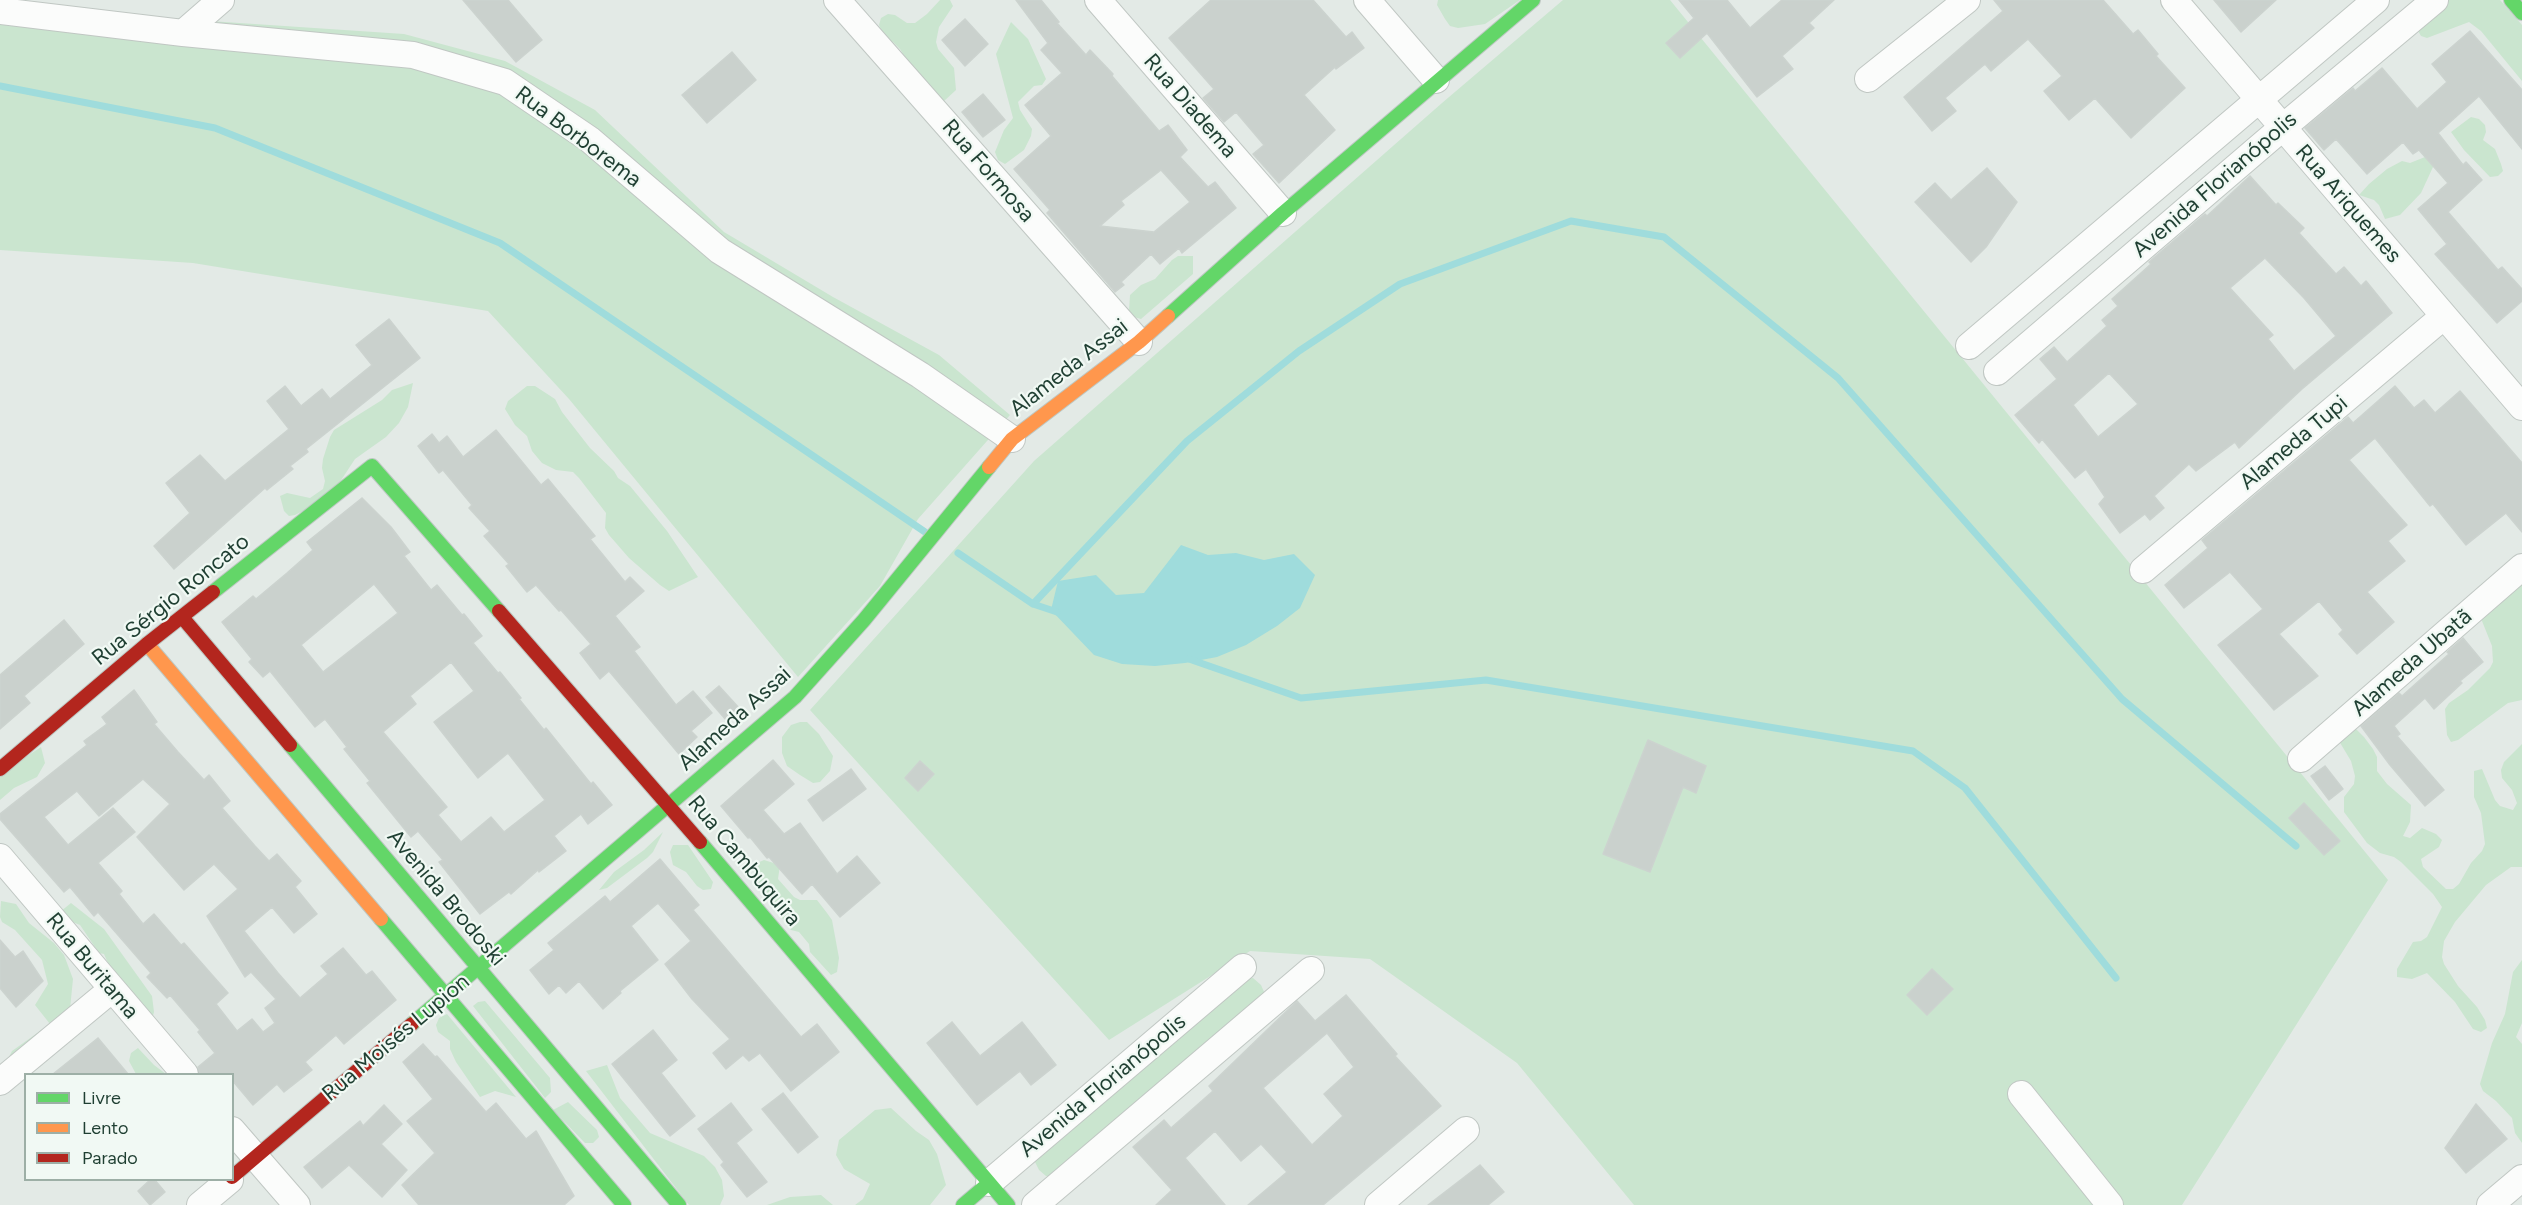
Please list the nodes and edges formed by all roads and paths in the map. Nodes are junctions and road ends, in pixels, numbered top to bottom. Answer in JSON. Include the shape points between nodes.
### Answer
{"nodes":[{"id":1,"x":93,"y":0,"type":"edge"},
{"id":2,"x":221,"y":0,"type":"edge"},
{"id":3,"x":837,"y":0,"type":"edge"},
{"id":4,"x":1098,"y":0,"type":"edge"},
{"id":5,"x":1367,"y":0,"type":"edge"},
{"id":6,"x":1533,"y":0,"type":"edge"},
{"id":7,"x":1967,"y":0,"type":"edge"},
{"id":8,"x":2174,"y":0,"type":"edge"},
{"id":9,"x":2376,"y":0,"type":"edge"},
{"id":10,"x":2435,"y":0,"type":"edge"},
{"id":11,"x":2511,"y":0,"type":"edge"},
{"id":12,"x":0,"y":11,"type":"edge"},
{"id":13,"x":2522,"y":13,"type":"edge"},
{"id":14,"x":113,"y":23,"type":"junction"},
{"id":15,"x":183,"y":33,"type":"junction"},
{"id":16,"x":1868,"y":79,"type":"dead end"},
{"id":17,"x":1436,"y":80,"type":"junction"},
{"id":18,"x":2260,"y":101,"type":"junction"},
{"id":19,"x":2282,"y":128,"type":"junction"},
{"id":20,"x":1283,"y":213,"type":"junction"},
{"id":21,"x":2444,"y":316,"type":"junction"},
{"id":22,"x":1139,"y":342,"type":"junction"},
{"id":23,"x":1970,"y":346,"type":"dead end"},
{"id":24,"x":1997,"y":372,"type":"dead end"},
{"id":25,"x":2522,"y":407,"type":"edge"},
{"id":26,"x":1012,"y":439,"type":"junction"},
{"id":27,"x":372,"y":466,"type":"joint"},
{"id":28,"x":2522,"y":567,"type":"edge"},
{"id":29,"x":2143,"y":570,"type":"dead end"},
{"id":30,"x":182,"y":617,"type":"junction"},
{"id":31,"x":147,"y":644,"type":"junction"},
{"id":32,"x":2301,"y":759,"type":"dead end"},
{"id":33,"x":0,"y":769,"type":"edge"},
{"id":34,"x":669,"y":806,"type":"junction"},
{"id":35,"x":0,"y":857,"type":"edge"},
{"id":36,"x":1243,"y":967,"type":"dead end"},
{"id":37,"x":478,"y":968,"type":"junction"},
{"id":38,"x":1311,"y":970,"type":"dead end"},
{"id":39,"x":111,"y":990,"type":"junction"},
{"id":40,"x":447,"y":996,"type":"junction"},
{"id":41,"x":184,"y":1073,"type":"edge"},
{"id":42,"x":0,"y":1082,"type":"edge"},
{"id":43,"x":2021,"y":1094,"type":"dead end"},
{"id":44,"x":1466,"y":1130,"type":"dead end"},
{"id":45,"x":234,"y":1132,"type":"edge"},
{"id":46,"x":256,"y":1157,"type":"junction"},
{"id":47,"x":234,"y":1175,"type":"edge"},
{"id":48,"x":2522,"y":1178,"type":"edge"},
{"id":49,"x":228,"y":1181,"type":"edge"},
{"id":50,"x":989,"y":1183,"type":"junction"},
{"id":51,"x":200,"y":1205,"type":"edge"},
{"id":52,"x":297,"y":1205,"type":"edge"},
{"id":53,"x":624,"y":1205,"type":"edge"},
{"id":54,"x":680,"y":1205,"type":"edge"},
{"id":55,"x":963,"y":1205,"type":"edge"},
{"id":56,"x":1008,"y":1205,"type":"edge"},
{"id":57,"x":1035,"y":1205,"type":"edge"},
{"id":58,"x":1378,"y":1205,"type":"edge"},
{"id":59,"x":2110,"y":1205,"type":"edge"},
{"id":60,"x":2490,"y":1205,"type":"edge"}],
"edges":[{"from":1,"to":14,"type":"street"},
{"from":2,"to":15,"type":"street"},
{"from":3,"to":22,"type":"street","name":"Rua Formosa"},
{"from":4,"to":20,"type":"street","name":"Rua Diadema"},
{"from":5,"to":17,"type":"street"},
{"from":6,"to":17,"type":"street","name":"Alameda Assai"},
{"from":7,"to":16,"type":"street"},
{"from":8,"to":18,"type":"street","name":"Rua Ariquemes"},
{"from":9,"to":18,"type":"street","name":"Avenida Florianópolis"},
{"from":10,"to":19,"type":"street","name":"Avenida Florianópolis"},
{"from":11,"to":13,"type":"street"},
{"from":12,"to":14,"type":"street","name":"Rua Borborema"},
{"from":14,"to":15,"type":"street","name":"Rua Borborema"},
{"from":15,"to":26,"type":"street","name":"Rua Borborema","via":[[413,55],[505,82],[589,140],[720,251],[920,375]]},
{"from":17,"to":20,"type":"street","name":"Alameda Assai"},
{"from":18,"to":19,"type":"street","name":"Rua Ariquemes"},
{"from":18,"to":23,"type":"street","name":"Avenida Florianópolis"},
{"from":19,"to":21,"type":"street","name":"Rua Ariquemes"},
{"from":19,"to":24,"type":"street","name":"Avenida Florianópolis"},
{"from":20,"to":22,"type":"street","name":"Alameda Assai"},
{"from":21,"to":25,"type":"street","name":"Rua Ariquemes"},
{"from":21,"to":29,"type":"street","name":"Alameda Tupi"},
{"from":22,"to":26,"type":"street","name":"Alameda Assai"},
{"from":26,"to":34,"type":"street","name":"Alameda Assai","via":[[864,620],[795,697]]},
{"from":27,"to":30,"type":"street","name":"Rua Sérgio Roncato"},
{"from":27,"to":34,"type":"street","name":"Rua Cambuquira"},
{"from":28,"to":32,"type":"street","name":"Alameda Ubatã"},
{"from":30,"to":31,"type":"street","name":"Rua Sérgio Roncato"},
{"from":30,"to":37,"type":"street","name":"Avenida Brodoski"},
{"from":31,"to":33,"type":"street","name":"Rua Sérgio Roncato"},
{"from":31,"to":40,"type":"street"},
{"from":34,"to":37,"type":"street","name":"Rua Moisés Lupion"},
{"from":34,"to":50,"type":"street","name":"Rua Cambuquira"},
{"from":35,"to":39,"type":"street","name":"Rua Buritama"},
{"from":36,"to":50,"type":"street","name":"Avenida Florianópolis"},
{"from":37,"to":40,"type":"street","name":"Rua Moisés Lupion"},
{"from":37,"to":54,"type":"street","name":"Avenida Brodoski"},
{"from":38,"to":57,"type":"street","name":"Avenida Florianópolis"},
{"from":39,"to":41,"type":"street","name":"Rua Buritama"},
{"from":39,"to":42,"type":"street"},
{"from":40,"to":46,"type":"street","name":"Rua Moisés Lupion"},
{"from":40,"to":53,"type":"street"},
{"from":43,"to":59,"type":"street"},
{"from":44,"to":58,"type":"street"},
{"from":45,"to":46,"type":"street"},
{"from":46,"to":47,"type":"street","name":"Rua Moisés Lupion"},
{"from":46,"to":52,"type":"street"},
{"from":48,"to":60,"type":"street"},
{"from":49,"to":51,"type":"street","name":"Rua Moisés Lupion"},
{"from":50,"to":55,"type":"street","name":"Avenida Florianópolis"},
{"from":50,"to":56,"type":"street","name":"Rua Cambuquira"}]}
